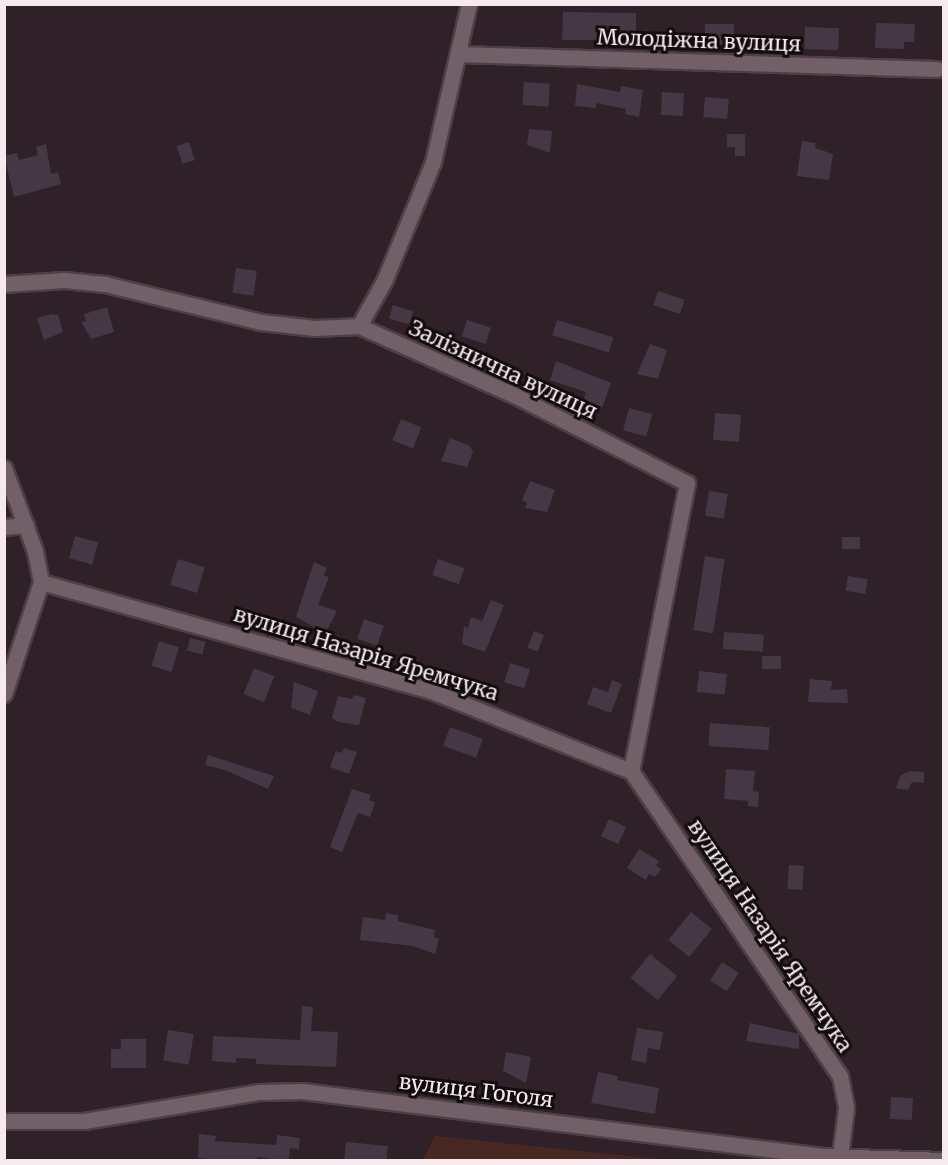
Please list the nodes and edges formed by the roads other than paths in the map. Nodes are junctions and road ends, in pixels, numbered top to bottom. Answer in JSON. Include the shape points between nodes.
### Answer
{"nodes":[{"id":1,"x":469,"y":4,"type":"edge"},
{"id":2,"x":459,"y":54,"type":"junction"},
{"id":3,"x":937,"y":69,"type":"dead end"},
{"id":4,"x":4,"y":284,"type":"edge"},
{"id":5,"x":359,"y":326,"type":"junction"},
{"id":6,"x":4,"y":468,"type":"edge"},
{"id":7,"x":9,"y":493,"type":"edge"},
{"id":8,"x":26,"y":525,"type":"junction"},
{"id":9,"x":4,"y":527,"type":"edge"},
{"id":10,"x":41,"y":582,"type":"junction"},
{"id":11,"x":4,"y":694,"type":"edge"},
{"id":12,"x":631,"y":771,"type":"junction"},
{"id":13,"x":4,"y":1121,"type":"edge"},
{"id":14,"x":840,"y":1156,"type":"junction"},
{"id":15,"x":944,"y":1160,"type":"edge"}],
"edges":[{"from":1,"to":2,"type":"street"},
{"from":2,"to":3,"type":"street","name":"Молодіжна вулиця"},
{"from":2,"to":5,"type":"street","via":[[447,114],[414,214]]},
{"from":4,"to":5,"type":"street","name":"Залізнична вулиця","via":[[64,280],[105,284],[261,322],[315,328]]},
{"from":5,"to":12,"type":"street","name":"Залізнична вулиця","via":[[513,395],[687,483]]},
{"from":6,"to":7,"type":"street"},
{"from":7,"to":8,"type":"street"},
{"from":8,"to":9,"type":"street"},
{"from":8,"to":10,"type":"street"},
{"from":10,"to":11,"type":"street"},
{"from":10,"to":12,"type":"street","name":"вулиця Назарія Яремчука","via":[[434,692],[550,735]]},
{"from":12,"to":14,"type":"street","name":"вулиця Назарія Яремчука","via":[[840,1076],[846,1108]]},
{"from":13,"to":14,"type":"street","name":"вулиця Гоголя","via":[[84,1121],[260,1092],[302,1091]]},
{"from":14,"to":15,"type":"street","name":"вулиця Гоголя"}]}
